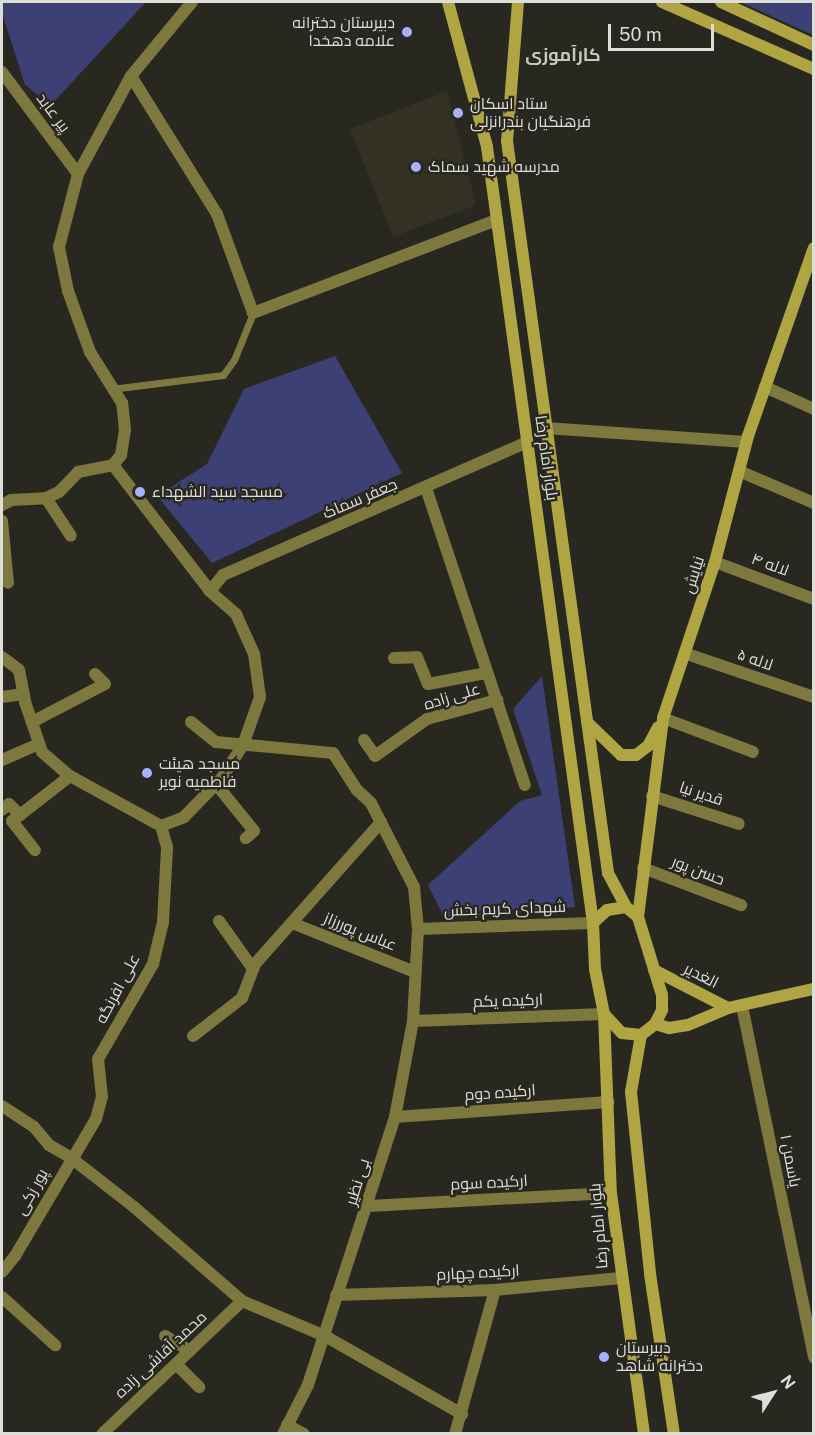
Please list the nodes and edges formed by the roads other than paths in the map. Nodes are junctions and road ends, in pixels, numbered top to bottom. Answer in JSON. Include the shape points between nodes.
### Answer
{"nodes":[{"id":1,"x":192,"y":2,"type":"edge"},
{"id":2,"x":448,"y":2,"type":"edge"},
{"id":3,"x":518,"y":2,"type":"edge"},
{"id":4,"x":662,"y":2,"type":"edge"},
{"id":5,"x":721,"y":2,"type":"edge"},
{"id":6,"x":813,"y":45,"type":"edge"},
{"id":7,"x":813,"y":69,"type":"edge"},
{"id":8,"x":2,"y":72,"type":"edge"},
{"id":9,"x":131,"y":76,"type":"junction"},
{"id":10,"x":78,"y":174,"type":"junction"},
{"id":11,"x":497,"y":220,"type":"junction"},
{"id":12,"x":812,"y":254,"type":"edge"},
{"id":13,"x":253,"y":313,"type":"junction"},
{"id":14,"x":765,"y":387,"type":"junction"},
{"id":15,"x":111,"y":388,"type":"junction"},
{"id":16,"x":813,"y":409,"type":"edge"},
{"id":17,"x":546,"y":428,"type":"junction"},
{"id":18,"x":527,"y":442,"type":"junction"},
{"id":19,"x":746,"y":442,"type":"junction"},
{"id":20,"x":113,"y":465,"type":"junction"},
{"id":21,"x":739,"y":471,"type":"junction"},
{"id":22,"x":426,"y":488,"type":"junction"},
{"id":23,"x":46,"y":498,"type":"junction"},
{"id":24,"x":813,"y":503,"type":"edge"},
{"id":25,"x":2,"y":505,"type":"edge"},
{"id":26,"x":2,"y":521,"type":"edge"},
{"id":27,"x":71,"y":536,"type":"dead end"},
{"id":28,"x":715,"y":562,"type":"junction"},
{"id":29,"x":8,"y":583,"type":"dead end"},
{"id":30,"x":210,"y":591,"type":"junction"},
{"id":31,"x":813,"y":599,"type":"edge"},
{"id":32,"x":687,"y":654,"type":"junction"},
{"id":33,"x":2,"y":657,"type":"edge"},
{"id":34,"x":394,"y":658,"type":"dead end"},
{"id":35,"x":488,"y":673,"type":"junction"},
{"id":36,"x":95,"y":674,"type":"dead end"},
{"id":37,"x":24,"y":694,"type":"junction"},
{"id":38,"x":2,"y":697,"type":"edge"},
{"id":39,"x":813,"y":698,"type":"edge"},
{"id":40,"x":497,"y":700,"type":"junction"},
{"id":41,"x":663,"y":718,"type":"junction"},
{"id":42,"x":32,"y":722,"type":"junction"},
{"id":43,"x":191,"y":722,"type":"dead end"},
{"id":44,"x":587,"y":722,"type":"junction"},
{"id":45,"x":364,"y":740,"type":"dead end"},
{"id":46,"x":39,"y":744,"type":"junction"},
{"id":47,"x":243,"y":745,"type":"junction"},
{"id":48,"x":753,"y":752,"type":"dead end"},
{"id":49,"x":2,"y":760,"type":"edge"},
{"id":50,"x":70,"y":776,"type":"junction"},
{"id":51,"x":216,"y":784,"type":"junction"},
{"id":52,"x":525,"y":785,"type":"dead end"},
{"id":53,"x":652,"y":795,"type":"junction"},
{"id":54,"x":2,"y":810,"type":"edge"},
{"id":55,"x":20,"y":815,"type":"junction"},
{"id":56,"x":381,"y":822,"type":"junction"},
{"id":57,"x":739,"y":824,"type":"dead end"},
{"id":58,"x":161,"y":826,"type":"junction"},
{"id":59,"x":246,"y":838,"type":"dead end"},
{"id":60,"x":34,"y":849,"type":"dead end"},
{"id":61,"x":644,"y":868,"type":"junction"},
{"id":62,"x":741,"y":905,"type":"dead end"},
{"id":63,"x":626,"y":907,"type":"junction"},
{"id":64,"x":638,"y":917,"type":"junction"},
{"id":65,"x":219,"y":921,"type":"dead end"},
{"id":66,"x":292,"y":923,"type":"junction"},
{"id":67,"x":592,"y":923,"type":"junction"},
{"id":68,"x":418,"y":929,"type":"junction"},
{"id":69,"x":253,"y":969,"type":"junction"},
{"id":70,"x":654,"y":970,"type":"junction"},
{"id":71,"x":415,"y":972,"type":"junction"},
{"id":72,"x":813,"y":989,"type":"edge"},
{"id":73,"x":742,"y":1006,"type":"junction"},
{"id":74,"x":728,"y":1008,"type":"junction"},
{"id":75,"x":604,"y":1014,"type":"junction"},
{"id":76,"x":413,"y":1021,"type":"junction"},
{"id":77,"x":655,"y":1024,"type":"junction"},
{"id":78,"x":641,"y":1035,"type":"junction"},
{"id":79,"x":193,"y":1036,"type":"dead end"},
{"id":80,"x":608,"y":1102,"type":"junction"},
{"id":81,"x":2,"y":1107,"type":"edge"},
{"id":82,"x":395,"y":1117,"type":"junction"},
{"id":83,"x":70,"y":1157,"type":"junction"},
{"id":84,"x":611,"y":1193,"type":"junction"},
{"id":85,"x":369,"y":1206,"type":"junction"},
{"id":86,"x":2,"y":1272,"type":"edge"},
{"id":87,"x":620,"y":1278,"type":"junction"},
{"id":88,"x":495,"y":1290,"type":"junction"},
{"id":89,"x":336,"y":1295,"type":"junction"},
{"id":90,"x":2,"y":1297,"type":"edge"},
{"id":91,"x":242,"y":1301,"type":"junction"},
{"id":92,"x":165,"y":1336,"type":"dead end"},
{"id":93,"x":325,"y":1336,"type":"junction"},
{"id":94,"x":55,"y":1345,"type":"dead end"},
{"id":95,"x":190,"y":1351,"type":"junction"},
{"id":96,"x":813,"y":1358,"type":"edge"},
{"id":97,"x":176,"y":1365,"type":"junction"},
{"id":98,"x":199,"y":1387,"type":"dead end"},
{"id":99,"x":462,"y":1414,"type":"junction"},
{"id":100,"x":285,"y":1429,"type":"edge"},
{"id":101,"x":455,"y":1433,"type":"edge"},
{"id":102,"x":102,"y":1434,"type":"edge"},
{"id":103,"x":304,"y":1434,"type":"edge"},
{"id":104,"x":465,"y":1434,"type":"edge"},
{"id":105,"x":644,"y":1434,"type":"edge"},
{"id":106,"x":674,"y":1434,"type":"edge"}],
"edges":[{"from":1,"to":9,"type":"street"},
{"from":2,"to":11,"type":"main road","name":"بلوار امام رضا","via":[[488,147]]},
{"from":3,"to":17,"type":"main road","name":"بلوار امام رضا","via":[[507,141]]},
{"from":4,"to":7,"type":"main road"},
{"from":5,"to":6,"type":"main road"},
{"from":8,"to":10,"type":"street","name":"پیر عابد"},
{"from":9,"to":10,"type":"street"},
{"from":9,"to":13,"type":"street","via":[[217,214]]},
{"from":10,"to":15,"type":"street","via":[[59,247],[90,352]]},
{"from":11,"to":13,"type":"street"},
{"from":11,"to":18,"type":"main road","name":"بلوار امام رضا"},
{"from":12,"to":14,"type":"main road","name":"نیایش"},
{"from":13,"to":15,"type":"lane","via":[[234,360],[223,375]]},
{"from":14,"to":16,"type":"street"},
{"from":14,"to":19,"type":"main road","name":"نیایش"},
{"from":15,"to":20,"type":"street","via":[[122,403],[125,430],[122,455]]},
{"from":17,"to":19,"type":"street"},
{"from":17,"to":44,"type":"main road","name":"بلوار امام رضا"},
{"from":18,"to":22,"type":"street","name":"جعفر سماک"},
{"from":18,"to":67,"type":"main road","name":"بلوار امام رضا"},
{"from":19,"to":21,"type":"main road","name":"نیایش"},
{"from":20,"to":23,"type":"street","via":[[78,472]]},
{"from":20,"to":30,"type":"street"},
{"from":21,"to":24,"type":"street"},
{"from":21,"to":28,"type":"main road","name":"نیایش"},
{"from":22,"to":30,"type":"street","name":"جعفر سماک","via":[[223,575]]},
{"from":22,"to":35,"type":"street"},
{"from":23,"to":25,"type":"street","via":[[11,500]]},
{"from":23,"to":27,"type":"street"},
{"from":26,"to":29,"type":"street"},
{"from":28,"to":31,"type":"street","name":"لاله ۴"},
{"from":28,"to":32,"type":"main road","name":"نیایش"},
{"from":30,"to":47,"type":"street","via":[[236,614],[254,654],[260,697]]},
{"from":32,"to":39,"type":"street","name":"لاله ۵"},
{"from":32,"to":41,"type":"main road","name":"نیایش"},
{"from":33,"to":37,"type":"street","via":[[19,670]]},
{"from":34,"to":35,"type":"street","via":[[417,657],[428,684]]},
{"from":35,"to":40,"type":"street"},
{"from":36,"to":42,"type":"street","via":[[105,684]]},
{"from":37,"to":38,"type":"street"},
{"from":37,"to":42,"type":"street"},
{"from":40,"to":45,"type":"street","name":"علی زاده","via":[[428,719],[375,756]]},
{"from":40,"to":52,"type":"street"},
{"from":41,"to":44,"type":"main road","via":[[648,746],[636,755],[621,755]]},
{"from":41,"to":48,"type":"street"},
{"from":41,"to":53,"type":"main road","name":"نیایش"},
{"from":42,"to":46,"type":"street"},
{"from":43,"to":47,"type":"street","via":[[216,742]]},
{"from":44,"to":63,"type":"main road","name":"بلوار امام رضا","via":[[608,873]]},
{"from":46,"to":49,"type":"street"},
{"from":46,"to":50,"type":"street","via":[[42,752]]},
{"from":47,"to":51,"type":"street"},
{"from":47,"to":56,"type":"street","name":"بی نظیر","via":[[333,753]]},
{"from":50,"to":55,"type":"street"},
{"from":50,"to":58,"type":"street"},
{"from":51,"to":58,"type":"street","via":[[184,817]]},
{"from":51,"to":59,"type":"street","via":[[254,831]]},
{"from":53,"to":57,"type":"street","name":"قدیر نیا"},
{"from":53,"to":61,"type":"main road","name":"نیایش"},
{"from":54,"to":55,"type":"street","via":[[9,804]]},
{"from":55,"to":60,"type":"street","via":[[12,820]]},
{"from":56,"to":66,"type":"street"},
{"from":56,"to":68,"type":"street","name":"بی نظیر","via":[[414,888]]},
{"from":58,"to":83,"type":"street","name":"علی افرنگه","via":[[167,846],[163,922],[153,964],[98,1059],[102,1097],[96,1119]]},
{"from":61,"to":62,"type":"street","name":"حسن پور"},
{"from":61,"to":64,"type":"main road","name":"نیایش"},
{"from":63,"to":64,"type":"main road"},
{"from":63,"to":67,"type":"main road","via":[[607,910]]},
{"from":64,"to":70,"type":"main road"},
{"from":65,"to":69,"type":"street"},
{"from":66,"to":69,"type":"street"},
{"from":66,"to":71,"type":"street","name":"عباس پوررزاز"},
{"from":67,"to":68,"type":"street","name":"شهدای کریم بخش"},
{"from":67,"to":75,"type":"main road","name":"بلوار امام رضا"},
{"from":68,"to":71,"type":"street","name":"بی نظیر"},
{"from":69,"to":79,"type":"street","via":[[242,998]]},
{"from":70,"to":74,"type":"main road","name":"الغدیر"},
{"from":70,"to":77,"type":"main road","via":[[662,995],[662,1010]]},
{"from":71,"to":76,"type":"street","name":"بی نظیر"},
{"from":72,"to":73,"type":"main road"},
{"from":73,"to":74,"type":"main road"},
{"from":73,"to":96,"type":"street","name":"یاسمن ۱"},
{"from":74,"to":77,"type":"main road","name":"الغدیر","via":[[688,1025],[669,1028]]},
{"from":75,"to":76,"type":"street","name":"ارکیده یکم"},
{"from":75,"to":78,"type":"main road","via":[[622,1033]]},
{"from":75,"to":80,"type":"main road","name":"بلوار امام رضا"},
{"from":76,"to":82,"type":"street","name":"بی نظیر"},
{"from":77,"to":78,"type":"main road"},
{"from":78,"to":106,"type":"main road","via":[[631,1092],[650,1274]]},
{"from":80,"to":82,"type":"street","name":"ارکیده دوم"},
{"from":80,"to":84,"type":"main road","name":"بلوار امام رضا"},
{"from":81,"to":83,"type":"street","via":[[34,1127],[49,1146]]},
{"from":82,"to":85,"type":"street","name":"بی نظیر"},
{"from":83,"to":86,"type":"street","name":"پور زکی","via":[[15,1256]]},
{"from":83,"to":91,"type":"street"},
{"from":84,"to":85,"type":"street","name":"ارکیده سوم"},
{"from":84,"to":87,"type":"main road","name":"بلوار امام رضا"},
{"from":85,"to":89,"type":"street","name":"بی نظیر"},
{"from":87,"to":88,"type":"street","name":"ارکیده چهارم"},
{"from":87,"to":105,"type":"main road","name":"بلوار امام رضا"},
{"from":88,"to":89,"type":"street","name":"ارکیده چهارم"},
{"from":88,"to":99,"type":"street"},
{"from":89,"to":93,"type":"street","name":"بی نظیر"},
{"from":90,"to":94,"type":"street"},
{"from":91,"to":93,"type":"street"},
{"from":91,"to":95,"type":"street","name":"محمد آقاشی زاده"},
{"from":92,"to":95,"type":"street"},
{"from":93,"to":99,"type":"street"},
{"from":93,"to":100,"type":"street","name":"بی نظیر","via":[[308,1386]]},
{"from":95,"to":97,"type":"street","name":"محمد آقاشی زاده"},
{"from":97,"to":98,"type":"street"},
{"from":97,"to":102,"type":"street","name":"محمد آقاشی زاده"},
{"from":99,"to":101,"type":"street"},
{"from":100,"to":103,"type":"street"},
{"from":101,"to":104,"type":"street"}]}
